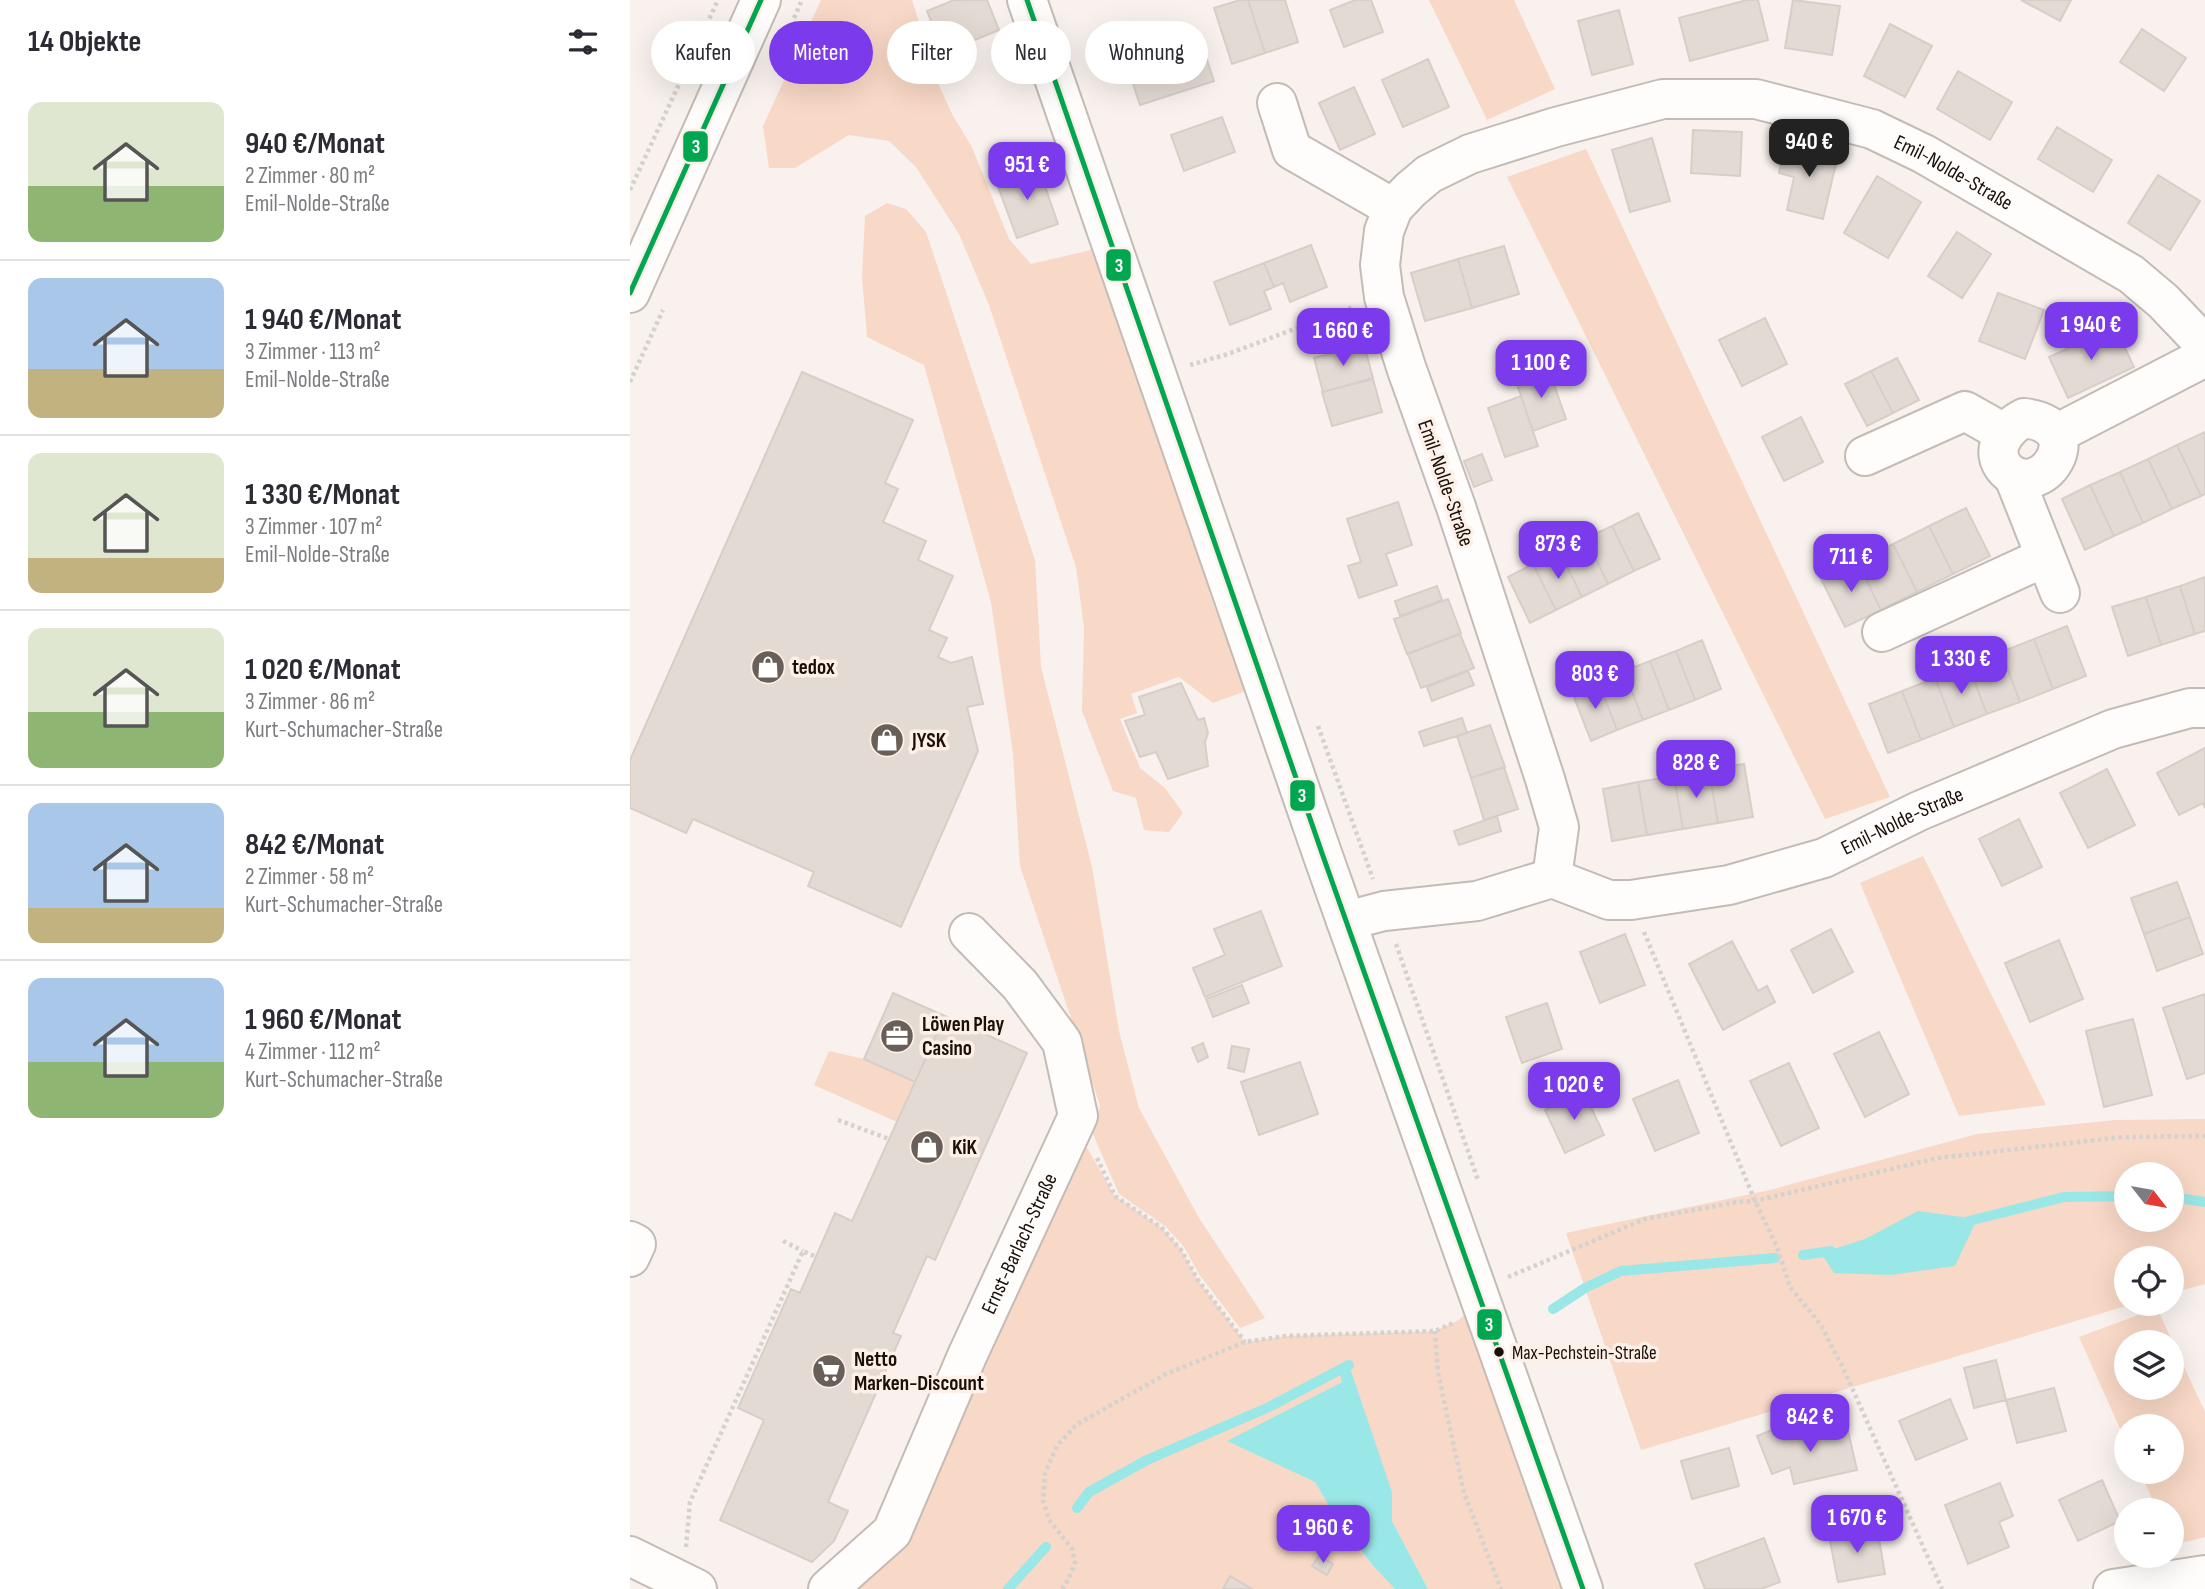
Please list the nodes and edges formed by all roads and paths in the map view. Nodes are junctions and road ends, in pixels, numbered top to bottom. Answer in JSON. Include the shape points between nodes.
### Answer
{"nodes":[{"id":1,"x":718,"y":0,"type":"edge"},
{"id":2,"x":761,"y":0,"type":"edge"},
{"id":3,"x":1027,"y":0,"type":"edge"},
{"id":4,"x":1278,"y":103,"type":"dead end"},
{"id":5,"x":630,"y":190,"type":"edge"},
{"id":6,"x":1393,"y":208,"type":"junction"},
{"id":7,"x":630,"y":293,"type":"edge"},
{"id":8,"x":1384,"y":297,"type":"junction"},
{"id":9,"x":2205,"y":345,"type":"edge"},
{"id":10,"x":2205,"y":357,"type":"edge"},
{"id":11,"x":1186,"y":366,"type":"dead end"},
{"id":12,"x":2004,"y":433,"type":"junction"},
{"id":13,"x":2056,"y":434,"type":"junction"},
{"id":14,"x":1865,"y":456,"type":"dead end"},
{"id":15,"x":2014,"y":477,"type":"junction"},
{"id":16,"x":2045,"y":556,"type":"junction"},
{"id":17,"x":2060,"y":593,"type":"dead end"},
{"id":18,"x":1882,"y":632,"type":"dead end"},
{"id":19,"x":2205,"y":708,"type":"edge"},
{"id":20,"x":1552,"y":878,"type":"junction"},
{"id":21,"x":1631,"y":900,"type":"junction"},
{"id":22,"x":1346,"y":921,"type":"junction"},
{"id":23,"x":969,"y":933,"type":"dead end"},
{"id":24,"x":1078,"y":1116,"type":"junction"},
{"id":25,"x":838,"y":1120,"type":"dead end"},
{"id":26,"x":2205,"y":1136,"type":"edge"},
{"id":27,"x":889,"y":1139,"type":"dead end"},
{"id":28,"x":1755,"y":1201,"type":"junction"},
{"id":29,"x":630,"y":1241,"type":"edge"},
{"id":30,"x":783,"y":1241,"type":"dead end"},
{"id":31,"x":803,"y":1251,"type":"junction"},
{"id":32,"x":630,"y":1257,"type":"edge"},
{"id":33,"x":816,"y":1257,"type":"dead end"},
{"id":34,"x":1480,"y":1298,"type":"junction"},
{"id":35,"x":1435,"y":1331,"type":"junction"},
{"id":36,"x":1245,"y":1342,"type":"junction"},
{"id":37,"x":630,"y":1556,"type":"edge"},
{"id":38,"x":2205,"y":1575,"type":"edge"},
{"id":39,"x":690,"y":1586,"type":"edge"},
{"id":40,"x":828,"y":1589,"type":"edge"},
{"id":41,"x":1062,"y":1589,"type":"edge"},
{"id":42,"x":1501,"y":1589,"type":"edge"},
{"id":43,"x":1583,"y":1589,"type":"edge"},
{"id":44,"x":1942,"y":1589,"type":"edge"},
{"id":45,"x":2113,"y":1589,"type":"edge"}],
"edges":[{"from":1,"to":5,"type":"path"},
{"from":2,"to":7,"type":"street"},
{"from":3,"to":22,"type":"street"},
{"from":4,"to":6,"type":"street","via":[[1292,150]]},
{"from":6,"to":8,"type":"street","name":"Emil-Nolde-Straße","via":[[1384,231],[1380,265]]},
{"from":6,"to":9,"type":"street","name":"Emil-Nolde-Straße","via":[[1439,169],[1470,154],[1556,127],[1663,99],[1756,99],[1872,129],[1924,154],[2131,274]]},
{"from":8,"to":11,"type":"path"},
{"from":8,"to":20,"type":"street","name":"Emil-Nolde-Straße","via":[[1549,791],[1559,827]]},
{"from":10,"to":13,"type":"street"},
{"from":12,"to":13,"type":"street","via":[[2024,418],[2046,423]]},
{"from":12,"to":14,"type":"street","via":[[1965,411]]},
{"from":12,"to":15,"type":"street","via":[[1998,451],[2003,467]]},
{"from":13,"to":15,"type":"street","via":[[2059,451],[2052,466],[2034,478]]},
{"from":15,"to":16,"type":"street"},
{"from":16,"to":17,"type":"street"},
{"from":16,"to":18,"type":"street"},
{"from":19,"to":21,"type":"street","name":"Emil-Nolde-Straße","via":[[2113,729],[1919,811],[1824,858],[1729,885]]},
{"from":20,"to":21,"type":"street","name":"Emil-Nolde-Straße","via":[[1609,900]]},
{"from":20,"to":22,"type":"street","via":[[1477,901],[1384,911]]},
{"from":21,"to":28,"type":"path"},
{"from":22,"to":34,"type":"street"},
{"from":23,"to":24,"type":"street","via":[[1020,985],[1062,1042]]},
{"from":24,"to":36,"type":"path","via":[[1115,1196],[1161,1228],[1181,1250]]},
{"from":24,"to":40,"type":"street","name":"Ernst-Barlach-Straße","via":[[892,1532]]},
{"from":25,"to":27,"type":"path"},
{"from":26,"to":28,"type":"path","via":[[2123,1137],[1938,1158]]},
{"from":28,"to":34,"type":"path","via":[[1645,1219],[1510,1276]]},
{"from":28,"to":44,"type":"path","via":[[1790,1287],[1821,1325],[1844,1370]]},
{"from":29,"to":32,"type":"street","via":[[636,1244]]},
{"from":30,"to":31,"type":"path"},
{"from":31,"to":33,"type":"path"},
{"from":31,"to":39,"type":"path","via":[[690,1502]]},
{"from":34,"to":35,"type":"path","via":[[1459,1320]]},
{"from":34,"to":43,"type":"street"},
{"from":35,"to":36,"type":"path","via":[[1286,1336]]},
{"from":35,"to":42,"type":"path","via":[[1438,1373],[1464,1493]]},
{"from":36,"to":41,"type":"path","via":[[1166,1374],[1098,1411],[1076,1425],[1057,1446],[1045,1473],[1042,1500],[1049,1520],[1072,1549],[1075,1563]]},
{"from":37,"to":39,"type":"street"},
{"from":38,"to":45,"type":"street"}]}
